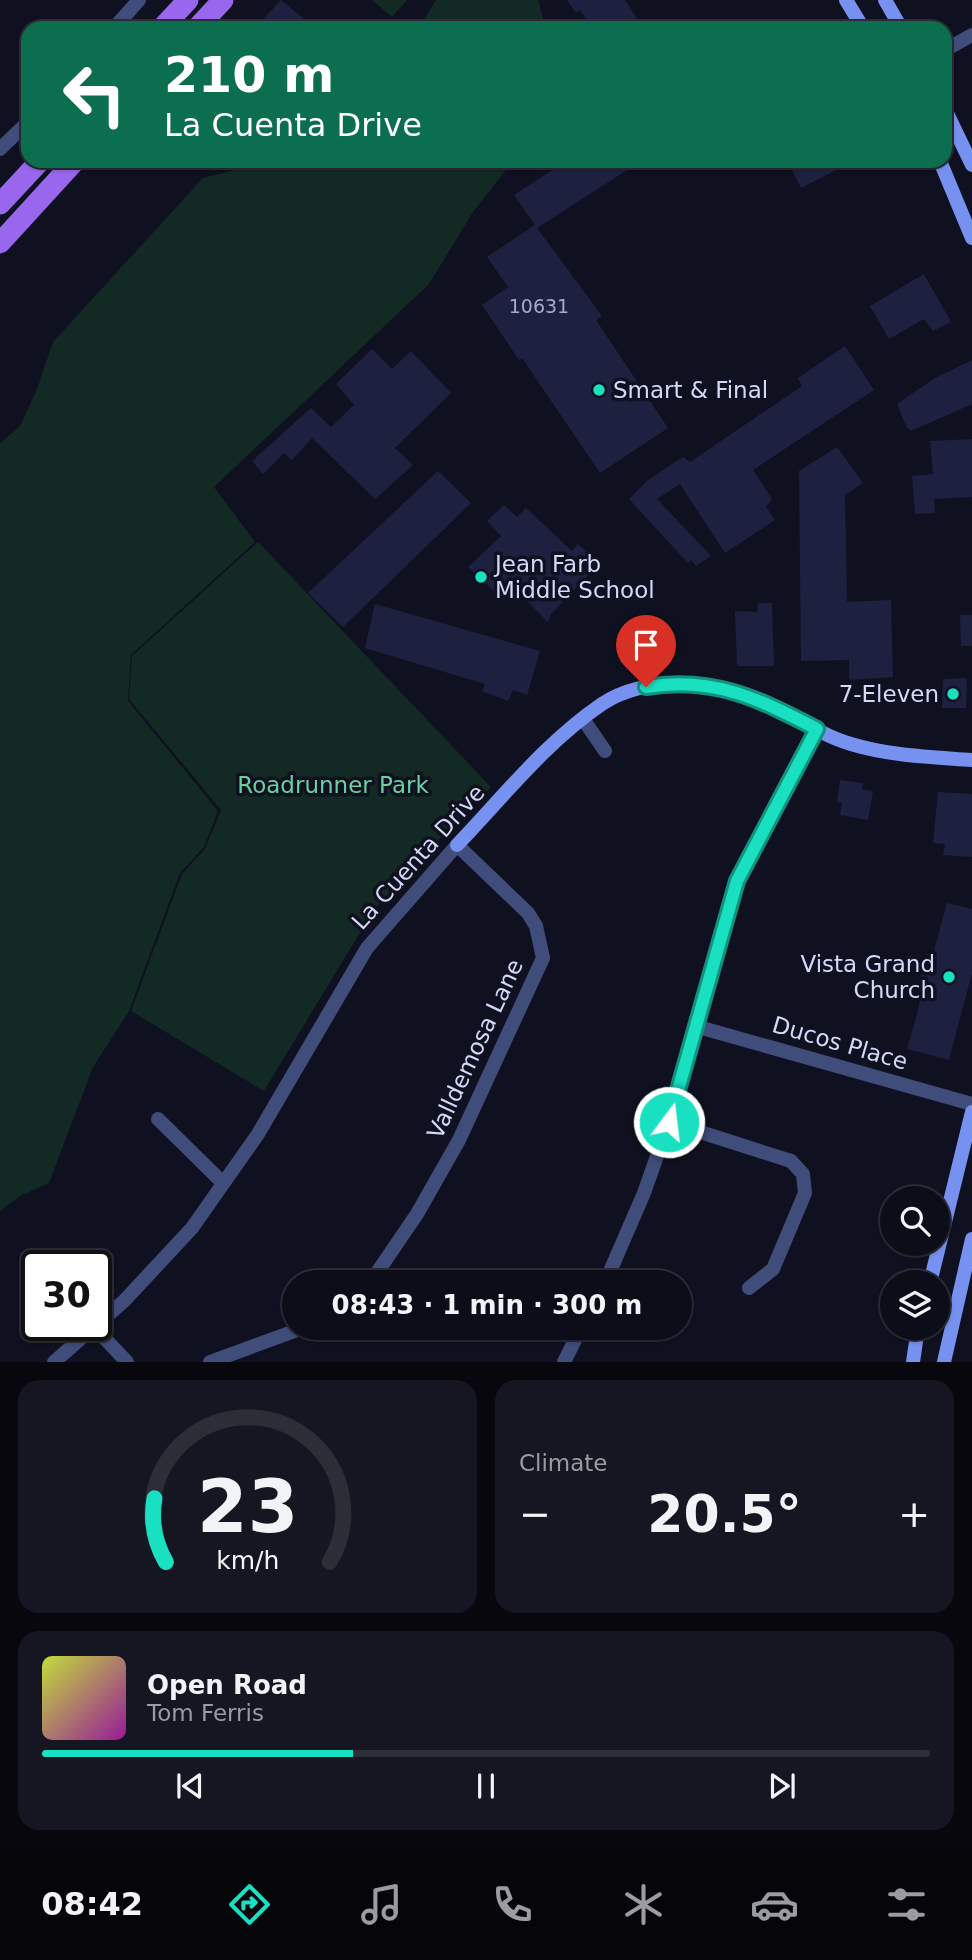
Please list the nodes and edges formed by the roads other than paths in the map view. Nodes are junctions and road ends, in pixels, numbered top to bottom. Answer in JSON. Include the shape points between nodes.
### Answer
{"nodes":[{"id":1,"x":139,"y":0,"type":"edge"},
{"id":2,"x":188,"y":0,"type":"edge"},
{"id":3,"x":223,"y":0,"type":"edge"},
{"id":4,"x":846,"y":0,"type":"edge"},
{"id":5,"x":885,"y":0,"type":"edge"},
{"id":6,"x":120,"y":21,"type":"edge"},
{"id":7,"x":168,"y":21,"type":"edge"},
{"id":8,"x":204,"y":21,"type":"edge"},
{"id":9,"x":859,"y":21,"type":"edge"},
{"id":10,"x":897,"y":21,"type":"edge"},
{"id":11,"x":972,"y":35,"type":"edge"},
{"id":12,"x":952,"y":46,"type":"edge"},
{"id":13,"x":952,"y":124,"type":"edge"},
{"id":14,"x":21,"y":129,"type":"edge"},
{"id":15,"x":0,"y":149,"type":"edge"},
{"id":16,"x":972,"y":165,"type":"edge"},
{"id":17,"x":33,"y":168,"type":"edge"},
{"id":18,"x":69,"y":168,"type":"edge"},
{"id":19,"x":943,"y":168,"type":"edge"},
{"id":20,"x":0,"y":204,"type":"edge"},
{"id":21,"x":972,"y":238,"type":"edge"},
{"id":22,"x":0,"y":243,"type":"edge"},
{"id":23,"x":583,"y":719,"type":"junction"},
{"id":24,"x":817,"y":729,"type":"junction"},
{"id":25,"x":605,"y":751,"type":"dead end"},
{"id":26,"x":972,"y":761,"type":"edge"},
{"id":27,"x":457,"y":845,"type":"junction"},
{"id":28,"x":695,"y":1026,"type":"junction"},
{"id":29,"x":972,"y":1104,"type":"edge"},
{"id":30,"x":972,"y":1112,"type":"edge"},
{"id":31,"x":158,"y":1119,"type":"dead end"},
{"id":32,"x":669,"y":1122,"type":"junction"},
{"id":33,"x":223,"y":1182,"type":"junction"},
{"id":34,"x":972,"y":1239,"type":"edge"},
{"id":35,"x":379,"y":1270,"type":"edge"},
{"id":36,"x":611,"y":1270,"type":"edge"},
{"id":37,"x":933,"y":1270,"type":"edge"},
{"id":38,"x":749,"y":1288,"type":"dead end"},
{"id":39,"x":112,"y":1312,"type":"edge"},
{"id":40,"x":282,"y":1336,"type":"edge"},
{"id":41,"x":575,"y":1340,"type":"edge"},
{"id":42,"x":916,"y":1340,"type":"edge"},
{"id":43,"x":79,"y":1341,"type":"edge"},
{"id":44,"x":107,"y":1341,"type":"edge"},
{"id":45,"x":54,"y":1362,"type":"edge"},
{"id":46,"x":127,"y":1362,"type":"edge"},
{"id":47,"x":210,"y":1362,"type":"edge"},
{"id":48,"x":564,"y":1362,"type":"edge"},
{"id":49,"x":913,"y":1362,"type":"edge"},
{"id":50,"x":944,"y":1362,"type":"edge"}],
"edges":[{"from":1,"to":6,"type":"street"},
{"from":2,"to":7,"type":"main road"},
{"from":3,"to":8,"type":"main road"},
{"from":4,"to":9,"type":"street"},
{"from":5,"to":10,"type":"street"},
{"from":11,"to":12,"type":"street"},
{"from":13,"to":16,"type":"street"},
{"from":14,"to":15,"type":"street"},
{"from":17,"to":20,"type":"main road"},
{"from":18,"to":22,"type":"main road"},
{"from":19,"to":21,"type":"street"},
{"from":23,"to":24,"type":"street","name":"La Cuenta Drive","via":[[604,702],[668,684],[722,687],[756,698]]},
{"from":23,"to":25,"type":"street"},
{"from":23,"to":27,"type":"street","name":"La Cuenta Drive","via":[[560,737]]},
{"from":24,"to":26,"type":"street","name":"La Cuenta Drive","via":[[849,744],[885,752]]},
{"from":24,"to":28,"type":"street","via":[[737,881]]},
{"from":27,"to":33,"type":"street","name":"La Cuenta Drive","via":[[367,948],[258,1134]]},
{"from":27,"to":35,"type":"street","name":"Valldemosa Lane","via":[[528,914],[536,926],[543,958],[459,1140]]},
{"from":28,"to":29,"type":"street","name":"Ducos Place"},
{"from":28,"to":32,"type":"street"},
{"from":30,"to":37,"type":"street"},
{"from":31,"to":33,"type":"street"},
{"from":32,"to":36,"type":"street"},
{"from":32,"to":38,"type":"street","via":[[791,1161],[803,1174],[805,1193],[784,1250],[773,1269]]},
{"from":33,"to":39,"type":"street","name":"La Cuenta Drive","via":[[192,1228]]},
{"from":34,"to":50,"type":"street"},
{"from":40,"to":47,"type":"street"},
{"from":41,"to":48,"type":"street"},
{"from":42,"to":49,"type":"street"},
{"from":43,"to":45,"type":"street","name":"La Cuenta Drive"},
{"from":44,"to":46,"type":"street"}]}
